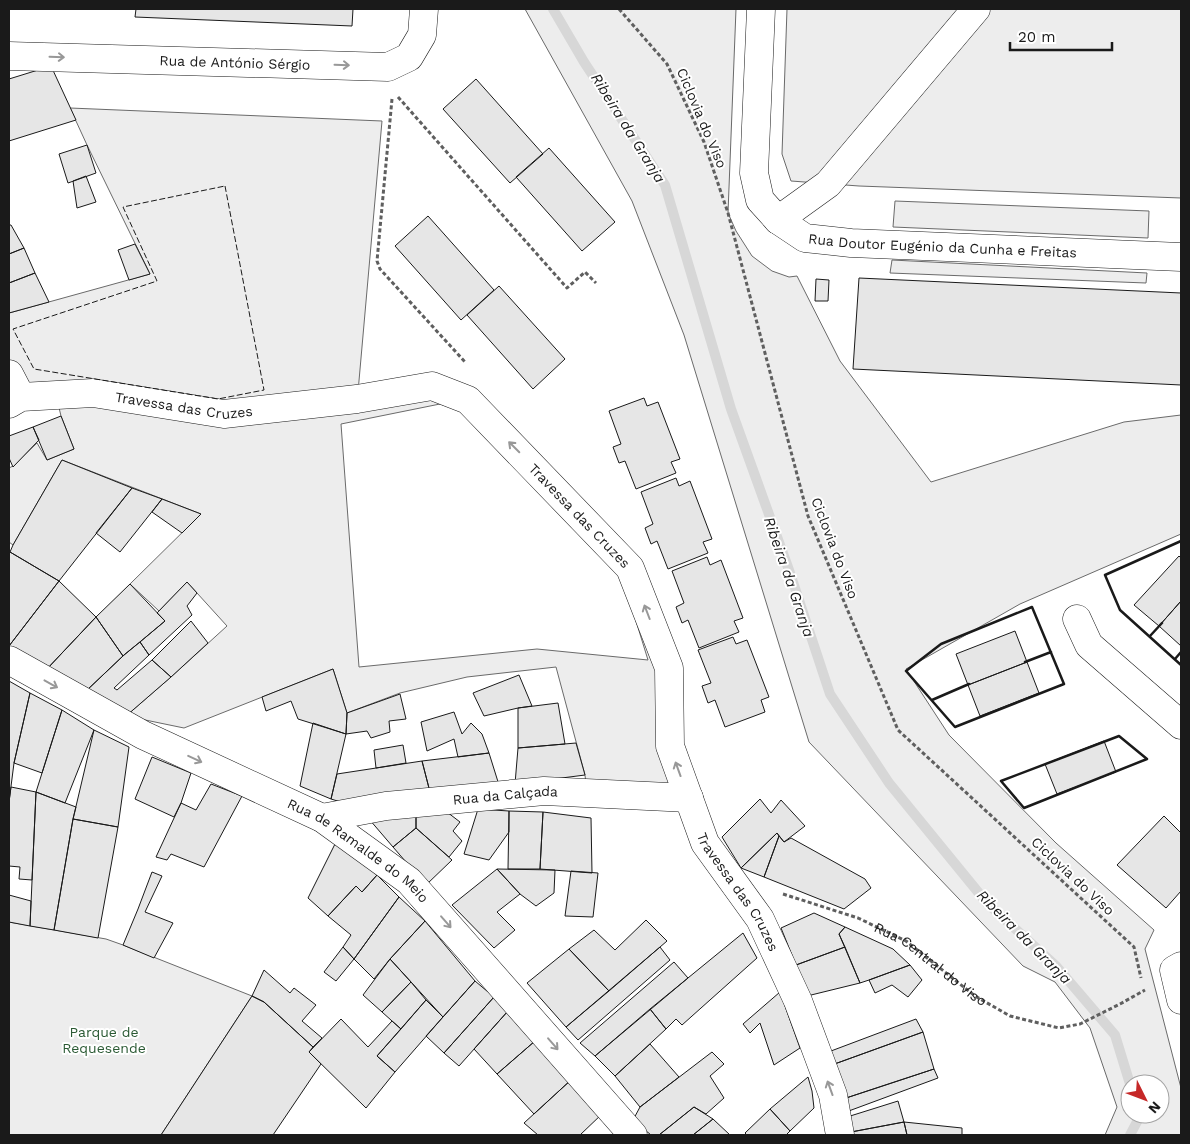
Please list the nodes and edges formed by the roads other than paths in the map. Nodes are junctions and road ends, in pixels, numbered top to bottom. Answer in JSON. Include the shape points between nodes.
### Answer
{"nodes":[{"id":1,"x":424,"y":9,"type":"edge"},
{"id":2,"x":761,"y":9,"type":"edge"},
{"id":3,"x":976,"y":9,"type":"edge"},
{"id":4,"x":9,"y":56,"type":"edge"},
{"id":5,"x":778,"y":220,"type":"junction"},
{"id":6,"x":1181,"y":257,"type":"edge"},
{"id":7,"x":13,"y":392,"type":"edge"},
{"id":8,"x":1077,"y":619,"type":"dead end"},
{"id":9,"x":9,"y":660,"type":"edge"},
{"id":10,"x":1181,"y":725,"type":"edge"},
{"id":11,"x":689,"y":798,"type":"junction"},
{"id":12,"x":322,"y":818,"type":"junction"},
{"id":13,"x":1178,"y":968,"type":"edge"},
{"id":14,"x":1181,"y":1000,"type":"edge"},
{"id":15,"x":633,"y":1135,"type":"edge"},
{"id":16,"x":840,"y":1135,"type":"edge"}],
"edges":[{"from":4,"to":1,"type":"street","name":"Rua de António Sérgio","one_way":true,"via":[[388,67],[409,57],[422,35]]},
{"from":2,"to":5,"type":"street","name":"Rua Doutor Eugénio da Cunha e Freitas","via":[[754,173],[760,200]]},
{"from":3,"to":5,"type":"street","via":[[828,184]]},
{"from":5,"to":6,"type":"street","name":"Rua Doutor Eugénio da Cunha e Freitas","via":[[805,238],[851,243]]},
{"from":11,"to":7,"type":"street","name":"Travessa das Cruzes","one_way":true,"via":[[670,746],[668,668],[630,568],[468,400],[432,386],[358,399],[224,414],[93,392]]},
{"from":8,"to":10,"type":"street","via":[[1089,644]]},
{"from":9,"to":12,"type":"street","name":"Rua de Ramalde do Meio","one_way":true,"via":[[143,735]]},
{"from":11,"to":12,"type":"street","name":"Rua da Calçada","via":[[544,791],[386,806]]},
{"from":16,"to":11,"type":"street","name":"Travessa das Cruzes","one_way":true,"via":[[833,1095],[798,1001],[760,919],[705,842]]},
{"from":12,"to":15,"type":"street","name":"Rua de Ramalde do Meio","one_way":true,"via":[[409,881]]},
{"from":13,"to":14,"type":"street"}]}
